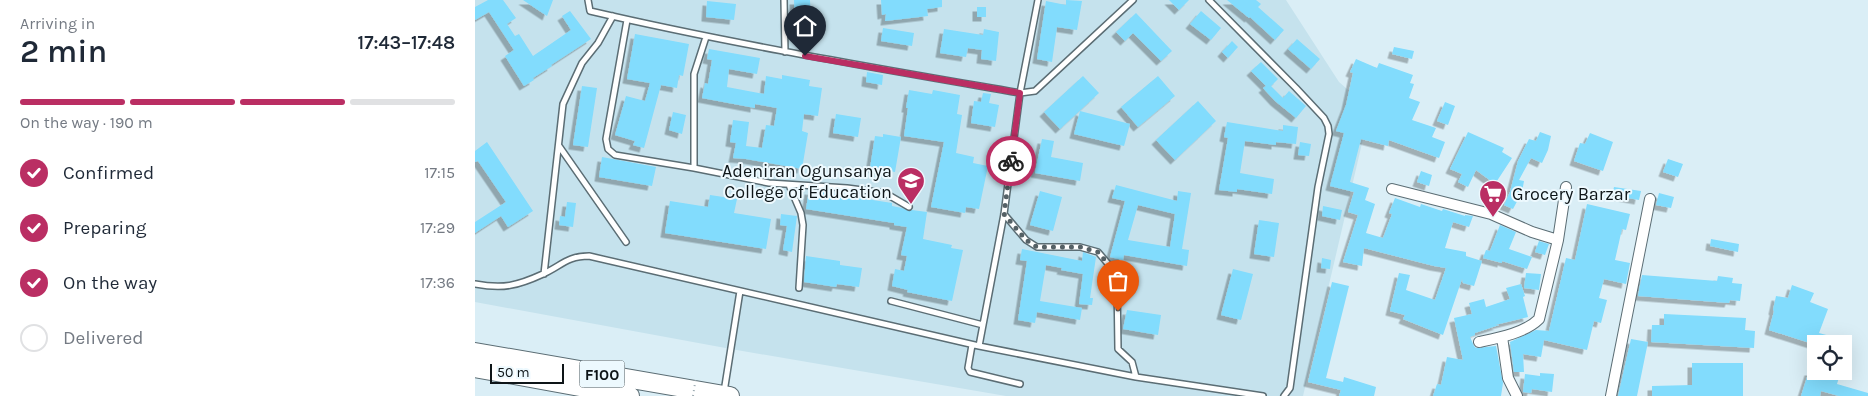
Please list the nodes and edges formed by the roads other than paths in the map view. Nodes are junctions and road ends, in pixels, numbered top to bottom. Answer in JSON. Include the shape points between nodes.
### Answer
{"nodes":[{"id":1,"x":588,"y":0,"type":"edge"},
{"id":2,"x":784,"y":0,"type":"edge"},
{"id":3,"x":1038,"y":0,"type":"edge"},
{"id":4,"x":1133,"y":0,"type":"edge"},
{"id":5,"x":1209,"y":0,"type":"edge"},
{"id":6,"x":613,"y":16,"type":"junction"},
{"id":7,"x":627,"y":20,"type":"junction"},
{"id":8,"x":706,"y":37,"type":"junction"},
{"id":9,"x":785,"y":52,"type":"junction"},
{"id":10,"x":1020,"y":93,"type":"junction"},
{"id":11,"x":559,"y":146,"type":"junction"},
{"id":12,"x":694,"y":168,"type":"junction"},
{"id":13,"x":789,"y":185,"type":"junction"},
{"id":14,"x":1566,"y":187,"type":"dead end"},
{"id":15,"x":1392,"y":189,"type":"dead end"},
{"id":16,"x":1650,"y":199,"type":"dead end"},
{"id":17,"x":909,"y":207,"type":"dead end"},
{"id":18,"x":1004,"y":214,"type":"junction"},
{"id":19,"x":1558,"y":240,"type":"junction"},
{"id":20,"x":626,"y":242,"type":"dead end"},
{"id":21,"x":544,"y":274,"type":"junction"},
{"id":22,"x":475,"y":284,"type":"edge"},
{"id":23,"x":799,"y":288,"type":"dead end"},
{"id":24,"x":740,"y":291,"type":"junction"},
{"id":25,"x":891,"y":300,"type":"dead end"},
{"id":26,"x":983,"y":325,"type":"junction"},
{"id":27,"x":1502,"y":337,"type":"junction"},
{"id":28,"x":1479,"y":342,"type":"dead end"},
{"id":29,"x":972,"y":345,"type":"junction"},
{"id":30,"x":979,"y":346,"type":"junction"},
{"id":31,"x":475,"y":352,"type":"edge"},
{"id":32,"x":475,"y":368,"type":"edge"},
{"id":33,"x":1135,"y":377,"type":"junction"},
{"id":34,"x":1020,"y":384,"type":"dead end"},
{"id":35,"x":1225,"y":393,"type":"edge"},
{"id":36,"x":629,"y":396,"type":"edge"},
{"id":37,"x":727,"y":396,"type":"edge"},
{"id":38,"x":1263,"y":396,"type":"edge"},
{"id":39,"x":1284,"y":396,"type":"edge"},
{"id":40,"x":1517,"y":396,"type":"edge"},
{"id":41,"x":1611,"y":396,"type":"edge"}],
"edges":[{"from":1,"to":6,"type":"lane","via":[[590,11]]},
{"from":2,"to":9,"type":"lane"},
{"from":3,"to":10,"type":"lane"},
{"from":4,"to":10,"type":"lane","via":[[1035,91]]},
{"from":5,"to":39,"type":"lane","via":[[1296,88],[1328,126],[1290,388]]},
{"from":6,"to":7,"type":"lane"},
{"from":6,"to":11,"type":"lane","via":[[582,63],[563,104]]},
{"from":7,"to":8,"type":"lane"},
{"from":7,"to":12,"type":"lane","via":[[606,139],[608,149],[615,155]]},
{"from":8,"to":9,"type":"lane"},
{"from":8,"to":12,"type":"lane","via":[[694,74]]},
{"from":9,"to":10,"type":"lane"},
{"from":10,"to":18,"type":"lane"},
{"from":11,"to":20,"type":"lane"},
{"from":11,"to":21,"type":"lane"},
{"from":12,"to":13,"type":"lane"},
{"from":13,"to":17,"type":"lane","via":[[885,193]]},
{"from":13,"to":23,"type":"lane","via":[[803,224]]},
{"from":14,"to":19,"type":"street"},
{"from":15,"to":19,"type":"street","via":[[1491,214]]},
{"from":16,"to":41,"type":"street"},
{"from":18,"to":26,"type":"lane"},
{"from":18,"to":33,"type":"lane","via":[[1026,240],[1037,247],[1080,247],[1098,252],[1109,265],[1117,282],[1118,349],[1132,362]]},
{"from":19,"to":27,"type":"street","via":[[1539,319]]},
{"from":21,"to":22,"type":"lane","via":[[509,287]]},
{"from":21,"to":24,"type":"lane","via":[[568,259],[589,256]]},
{"from":24,"to":29,"type":"lane"},
{"from":24,"to":37,"type":"lane"},
{"from":25,"to":26,"type":"lane"},
{"from":26,"to":30,"type":"lane"},
{"from":27,"to":28,"type":"street"},
{"from":27,"to":40,"type":"street","via":[[1508,378]]},
{"from":29,"to":30,"type":"lane"},
{"from":29,"to":34,"type":"lane","via":[[970,372]]},
{"from":30,"to":33,"type":"lane"},
{"from":31,"to":37,"type":"highway","number":"F100"},
{"from":32,"to":36,"type":"highway","number":"F100"},
{"from":33,"to":35,"type":"lane"},
{"from":35,"to":38,"type":"lane"}]}
